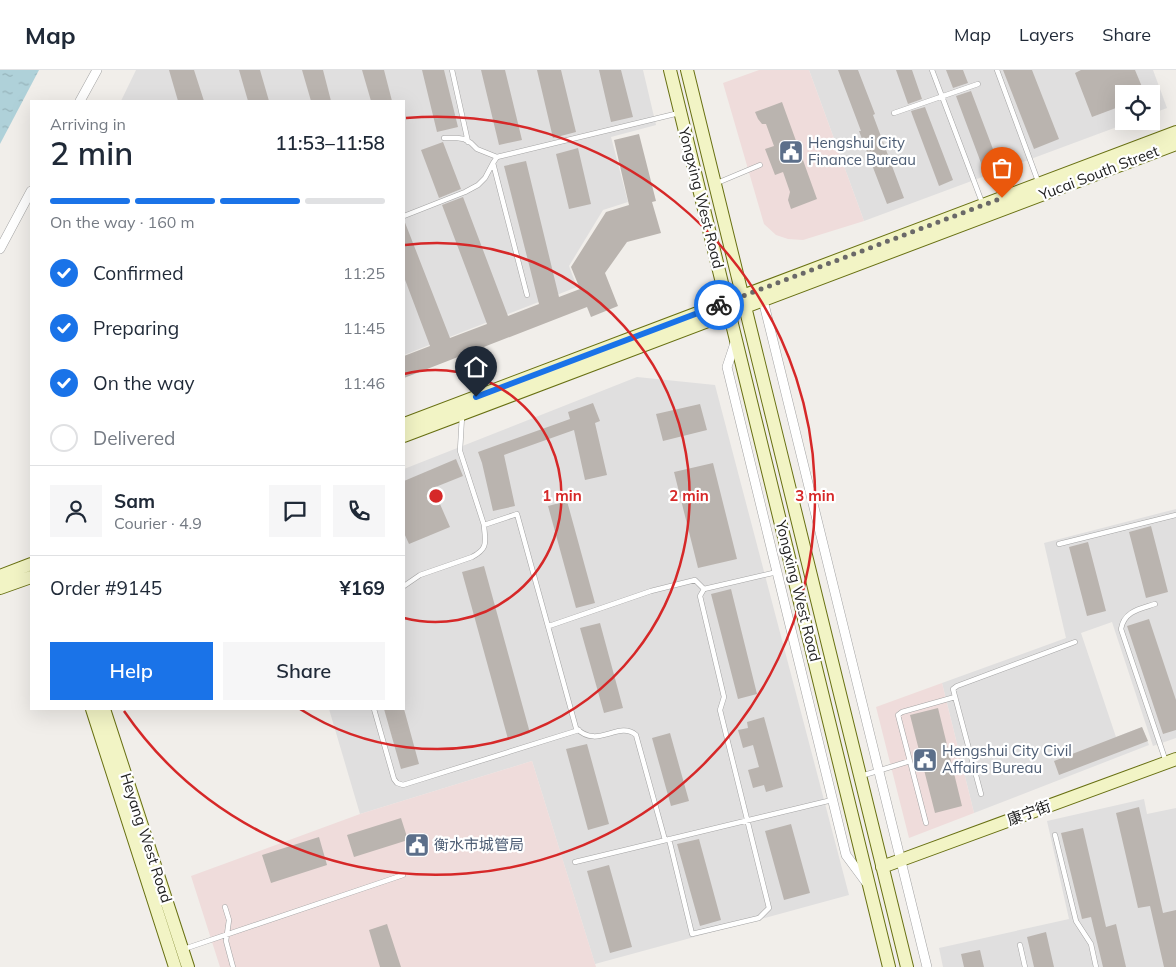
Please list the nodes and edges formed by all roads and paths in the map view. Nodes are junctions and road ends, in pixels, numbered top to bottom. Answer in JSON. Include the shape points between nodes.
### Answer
{"nodes":[{"id":1,"x":452,"y":70,"type":"edge"},
{"id":2,"x":670,"y":70,"type":"edge"},
{"id":3,"x":687,"y":70,"type":"edge"},
{"id":4,"x":932,"y":70,"type":"edge"},
{"id":5,"x":996,"y":70,"type":"edge"},
{"id":6,"x":99,"y":71,"type":"edge"},
{"id":7,"x":978,"y":84,"type":"dead end"},
{"id":8,"x":942,"y":96,"type":"junction"},
{"id":9,"x":81,"y":100,"type":"edge"},
{"id":10,"x":680,"y":112,"type":"junction"},
{"id":11,"x":894,"y":114,"type":"dead end"},
{"id":12,"x":1176,"y":132,"type":"edge"},
{"id":13,"x":444,"y":138,"type":"dead end"},
{"id":14,"x":468,"y":142,"type":"junction"},
{"id":15,"x":1176,"y":144,"type":"edge"},
{"id":16,"x":497,"y":157,"type":"junction"},
{"id":17,"x":493,"y":163,"type":"junction"},
{"id":18,"x":760,"y":166,"type":"dead end"},
{"id":19,"x":715,"y":183,"type":"junction"},
{"id":20,"x":1039,"y":184,"type":"junction"},
{"id":21,"x":30,"y":193,"type":"edge"},
{"id":22,"x":983,"y":205,"type":"junction"},
{"id":23,"x":405,"y":216,"type":"edge"},
{"id":24,"x":0,"y":249,"type":"edge"},
{"id":25,"x":527,"y":295,"type":"dead end"},
{"id":26,"x":763,"y":300,"type":"junction"},
{"id":27,"x":744,"y":301,"type":"junction"},
{"id":28,"x":728,"y":307,"type":"junction"},
{"id":29,"x":736,"y":340,"type":"junction"},
{"id":30,"x":462,"y":414,"type":"junction"},
{"id":31,"x":405,"y":424,"type":"edge"},
{"id":32,"x":405,"y":436,"type":"edge"},
{"id":33,"x":1176,"y":515,"type":"edge"},
{"id":34,"x":484,"y":525,"type":"junction"},
{"id":35,"x":1059,"y":544,"type":"dead end"},
{"id":36,"x":30,"y":564,"type":"edge"},
{"id":37,"x":777,"y":572,"type":"junction"},
{"id":38,"x":0,"y":576,"type":"edge"},
{"id":39,"x":30,"y":577,"type":"edge"},
{"id":40,"x":405,"y":585,"type":"edge"},
{"id":41,"x":0,"y":588,"type":"edge"},
{"id":42,"x":704,"y":589,"type":"junction"},
{"id":43,"x":1155,"y":604,"type":"dead end"},
{"id":44,"x":548,"y":626,"type":"junction"},
{"id":45,"x":1075,"y":642,"type":"dead end"},
{"id":46,"x":955,"y":697,"type":"junction"},
{"id":47,"x":92,"y":710,"type":"edge"},
{"id":48,"x":104,"y":710,"type":"edge"},
{"id":49,"x":374,"y":710,"type":"edge"},
{"id":50,"x":579,"y":730,"type":"junction"},
{"id":51,"x":910,"y":761,"type":"junction"},
{"id":52,"x":1171,"y":761,"type":"edge"},
{"id":53,"x":879,"y":771,"type":"junction"},
{"id":54,"x":860,"y":776,"type":"junction"},
{"id":55,"x":981,"y":794,"type":"dead end"},
{"id":56,"x":832,"y":800,"type":"junction"},
{"id":57,"x":747,"y":820,"type":"junction"},
{"id":58,"x":926,"y":823,"type":"dead end"},
{"id":59,"x":1055,"y":835,"type":"dead end"},
{"id":60,"x":667,"y":840,"type":"junction"},
{"id":61,"x":901,"y":860,"type":"junction"},
{"id":62,"x":575,"y":862,"type":"dead end"},
{"id":63,"x":882,"y":867,"type":"junction"},
{"id":64,"x":403,"y":875,"type":"dead end"},
{"id":65,"x":870,"y":886,"type":"junction"},
{"id":66,"x":226,"y":907,"type":"dead end"},
{"id":67,"x":226,"y":934,"type":"junction"},
{"id":68,"x":1020,"y":945,"type":"dead end"},
{"id":69,"x":182,"y":949,"type":"junction"},
{"id":70,"x":175,"y":967,"type":"edge"},
{"id":71,"x":188,"y":967,"type":"edge"},
{"id":72,"x":233,"y":967,"type":"edge"},
{"id":73,"x":889,"y":967,"type":"edge"},
{"id":74,"x":907,"y":967,"type":"edge"},
{"id":75,"x":927,"y":967,"type":"edge"},
{"id":76,"x":1025,"y":967,"type":"edge"},
{"id":77,"x":1096,"y":967,"type":"edge"}],
"edges":[{"from":1,"to":14,"type":"lane"},
{"from":2,"to":10,"type":"main road","name":"Yongxing West Road"},
{"from":3,"to":19,"type":"main road","name":"Yongxing West Road"},
{"from":4,"to":8,"type":"lane"},
{"from":5,"to":20,"type":"lane"},
{"from":6,"to":9,"type":"street"},
{"from":7,"to":8,"type":"lane"},
{"from":8,"to":11,"type":"lane"},
{"from":8,"to":22,"type":"lane"},
{"from":10,"to":16,"type":"lane"},
{"from":10,"to":28,"type":"main road","name":"Yongxing West Road"},
{"from":12,"to":20,"type":"main road","name":"Yucai South Street"},
{"from":13,"to":14,"type":"lane"},
{"from":14,"to":16,"type":"lane"},
{"from":15,"to":26,"type":"main road","name":"Yucai South Street"},
{"from":16,"to":17,"type":"lane"},
{"from":17,"to":23,"type":"lane","via":[[478,185]]},
{"from":17,"to":25,"type":"lane"},
{"from":18,"to":19,"type":"lane"},
{"from":19,"to":27,"type":"main road","name":"Yongxing West Road"},
{"from":20,"to":22,"type":"main road","name":"Yucai South Street"},
{"from":21,"to":24,"type":"street"},
{"from":22,"to":27,"type":"main road","name":"Yucai South Street"},
{"from":26,"to":27,"type":"main road","name":"Yucai South Street"},
{"from":26,"to":53,"type":"street"},
{"from":27,"to":28,"type":"main road","name":"Yucai South Street"},
{"from":27,"to":54,"type":"main road","name":"Yongxing West Road"},
{"from":28,"to":29,"type":"main road","name":"Yongxing West Road"},
{"from":28,"to":30,"type":"main road","name":"Yucai South Street"},
{"from":28,"to":31,"type":"main road","name":"Yucai South Street"},
{"from":29,"to":37,"type":"street","via":[[726,367]]},
{"from":29,"to":65,"type":"main road","name":"Yongxing West Road"},
{"from":30,"to":32,"type":"main road","name":"Yucai South Street"},
{"from":30,"to":34,"type":"lane","via":[[460,451]]},
{"from":33,"to":35,"type":"lane"},
{"from":34,"to":40,"type":"lane","via":[[485,545],[480,553],[420,575]]},
{"from":34,"to":44,"type":"lane","via":[[517,514]]},
{"from":36,"to":38,"type":"main road"},
{"from":37,"to":42,"type":"lane"},
{"from":37,"to":56,"type":"street"},
{"from":39,"to":41,"type":"main road"},
{"from":42,"to":44,"type":"lane","via":[[695,580],[651,591]]},
{"from":42,"to":57,"type":"lane","via":[[700,596],[724,696],[720,710]]},
{"from":43,"to":52,"type":"lane","via":[[1132,611],[1126,616],[1121,629]]},
{"from":44,"to":50,"type":"lane"},
{"from":45,"to":46,"type":"lane","via":[[957,686],[953,689]]},
{"from":46,"to":51,"type":"lane","via":[[898,715]]},
{"from":46,"to":55,"type":"lane"},
{"from":47,"to":70,"type":"main road","name":"Heyang West Road"},
{"from":48,"to":69,"type":"main road","name":"Heyang West Road"},
{"from":49,"to":50,"type":"lane","via":[[394,779],[403,785]]},
{"from":50,"to":60,"type":"lane","via":[[593,737],[624,730],[636,734]]},
{"from":51,"to":53,"type":"lane"},
{"from":51,"to":58,"type":"lane"},
{"from":52,"to":61,"type":"main road","name":"康宁街"},
{"from":53,"to":54,"type":"lane"},
{"from":53,"to":61,"type":"street"},
{"from":54,"to":63,"type":"main road","name":"Yongxing West Road"},
{"from":56,"to":57,"type":"lane"},
{"from":56,"to":65,"type":"street","via":[[846,855]]},
{"from":57,"to":60,"type":"lane"},
{"from":57,"to":60,"type":"lane","via":[[769,908],[759,918],[692,934]]},
{"from":59,"to":77,"type":"lane","via":[[1076,921],[1091,944]]},
{"from":60,"to":62,"type":"lane"},
{"from":61,"to":63,"type":"main road","name":"康宁街"},
{"from":61,"to":75,"type":"street"},
{"from":63,"to":74,"type":"main road","name":"Yongxing West Road"},
{"from":64,"to":67,"type":"lane"},
{"from":65,"to":73,"type":"main road","name":"Yongxing West Road"},
{"from":66,"to":67,"type":"lane","via":[[229,920]]},
{"from":67,"to":69,"type":"lane"},
{"from":67,"to":72,"type":"lane"},
{"from":68,"to":76,"type":"lane"},
{"from":69,"to":71,"type":"main road","name":"Heyang West Road"}]}
